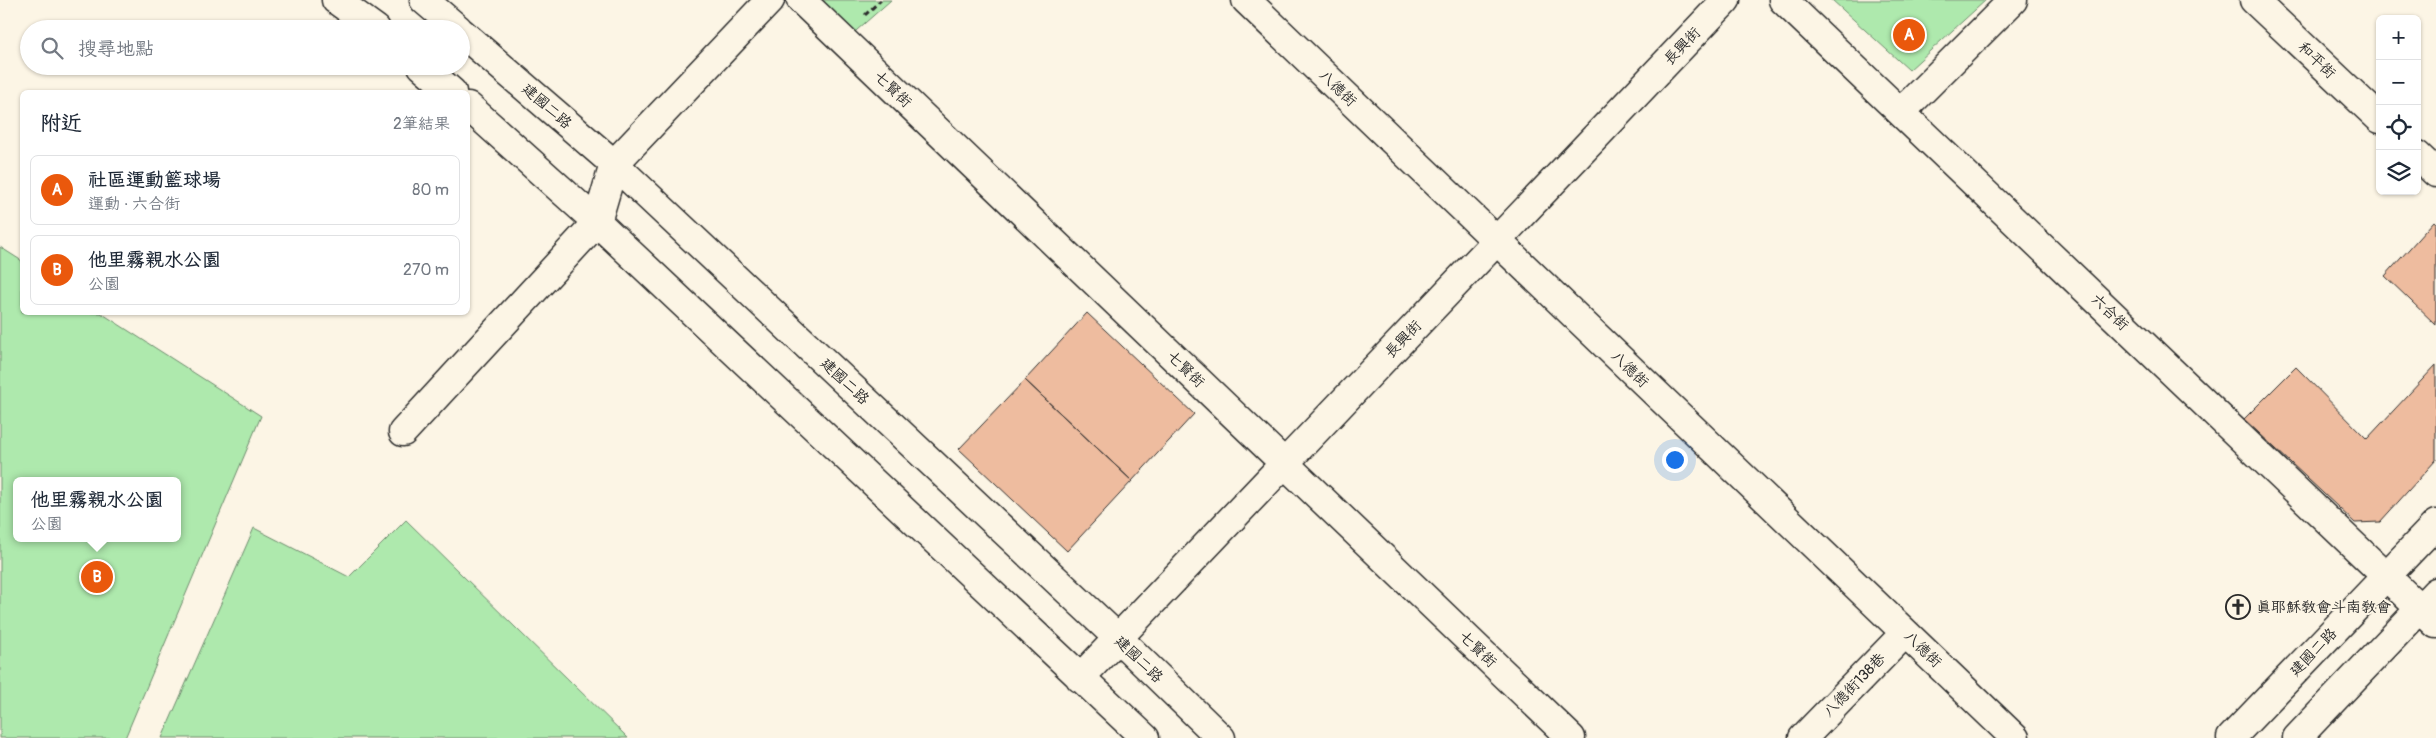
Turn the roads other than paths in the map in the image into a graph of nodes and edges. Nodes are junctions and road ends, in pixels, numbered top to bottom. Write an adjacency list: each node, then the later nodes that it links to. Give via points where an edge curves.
1 (336, 0): 10 (street)
2 (424, 0): 11 (street)
3 (770, 0): 19 (street)
4 (801, 0): 24 (street, 七賢街)
5 (1246, 0): 22 (street, 八德街)
6 (1726, 0): 22 (street, 長興街)
7 (1783, 0): 16 (street, 六合街)
8 (2013, 0): 16 (street)
9 (2254, 0): 17 (street, 和平街)
10 (364, 20)
11 (447, 20)
12 (470, 40): 19 (street, 建國二路)
13 (432, 75): 14 (street)
14 (450, 90)
15 (470, 108): 21 (street)
16 (1901, 112): 26 (street, 六合街)
17 (2376, 115)
18 (2421, 159): 20 (street)
19 (614, 164): 21 (street); 29 (street, 建國二路)
20 (2436, 172)
21 (597, 222): 23 (street); 30 (street)
22 (1496, 241): 24 (street, 長興街); 28 (street, 八德街)
23 (403, 432)
24 (1284, 464): 29 (street, 長興街); 33 (street, 七賢街)
25 (2436, 524): 26 (street, 建國二路)
26 (2386, 576): 27 (street, 六合街); 36 (street, 建國二路)
27 (2431, 608): 37 (street)
28 (1905, 633): 34 (street, 八德街138巷); 35 (street, 八德街)
29 (1118, 638): 30 (street, 長興街); 32 (street, 建國二路)
30 (1080, 678): 31 (street)
31 (1145, 738)
32 (1221, 738)
33 (1571, 738)
34 (1803, 738)
35 (2014, 738)
36 (2231, 738)
37 (2297, 738)

